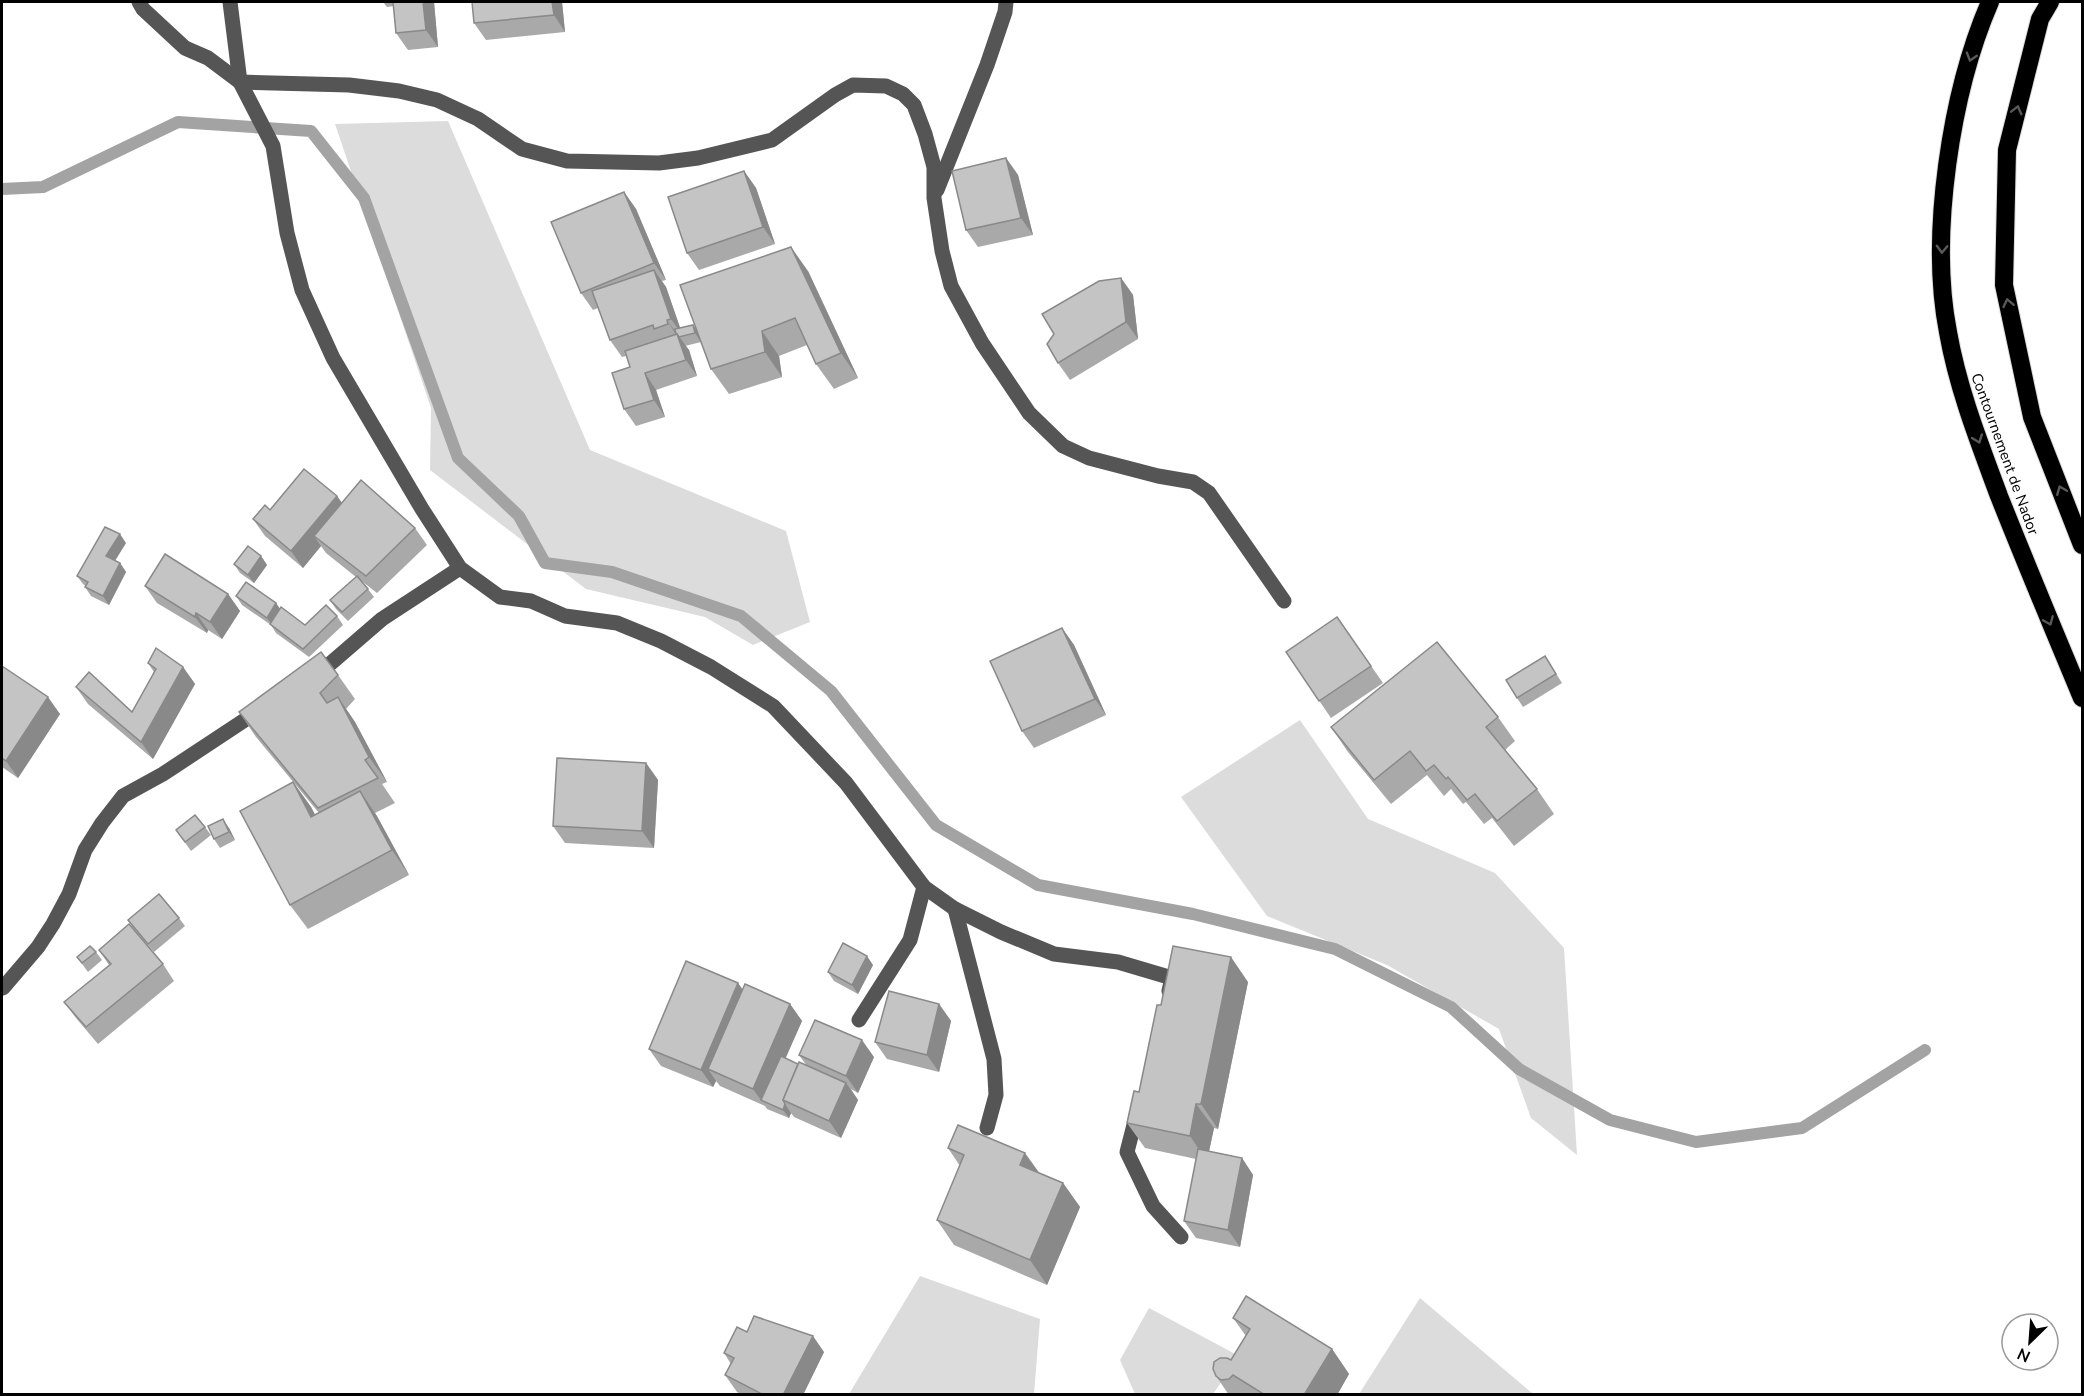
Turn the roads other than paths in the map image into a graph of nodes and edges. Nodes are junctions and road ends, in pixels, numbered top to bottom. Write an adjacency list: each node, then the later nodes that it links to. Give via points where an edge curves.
1 (139, 2): 6 (street, via 185,48 208,58)
2 (230, 2): 6 (street)
3 (1006, 2): 7 (street, via 987,65)
4 (1990, 2): 12 (highway, Contournement de Nador, one-way to 12, via 1967,69 1950,140 1941,266 1947,330 1962,395 1981,447)
5 (2050, 2): 8 (highway, one-way to 5, via 2032,417 2004,285 2007,150 2040,19)
6 (240, 82): 7 (street, via 349,85 399,91 437,100 478,119 522,149 567,161 613,163 698,158 772,140 853,85 886,86 914,105 934,167); 9 (street, via 273,146 287,233 302,290 333,358)
7 (934, 198): 10 (street, via 951,286 982,343 1029,413 1063,446 1089,458 1193,483 1209,493)
8 (2082, 545)
9 (459, 568): 11 (street, via 382,619); 14 (street, via 500,597 531,601 565,616 617,623 661,641 773,706 846,783)
10 (1284, 601)
11 (300, 686)
12 (2082, 698)
13 (271, 704): 16 (street, via 123,796 86,850 69,894 38,947)
14 (924, 887): 15 (street); 18 (street, via 910,940)
15 (956, 909): 17 (street, via 1054,954 1118,963 1172,978); 20 (street, via 994,1059 996,1095)
16 (3, 988)
17 (1166, 1002)
18 (860, 1020)
19 (1142, 1094): 21 (street, via 1127,1152 1153,1206)
20 (987, 1128)
21 (1181, 1237)

